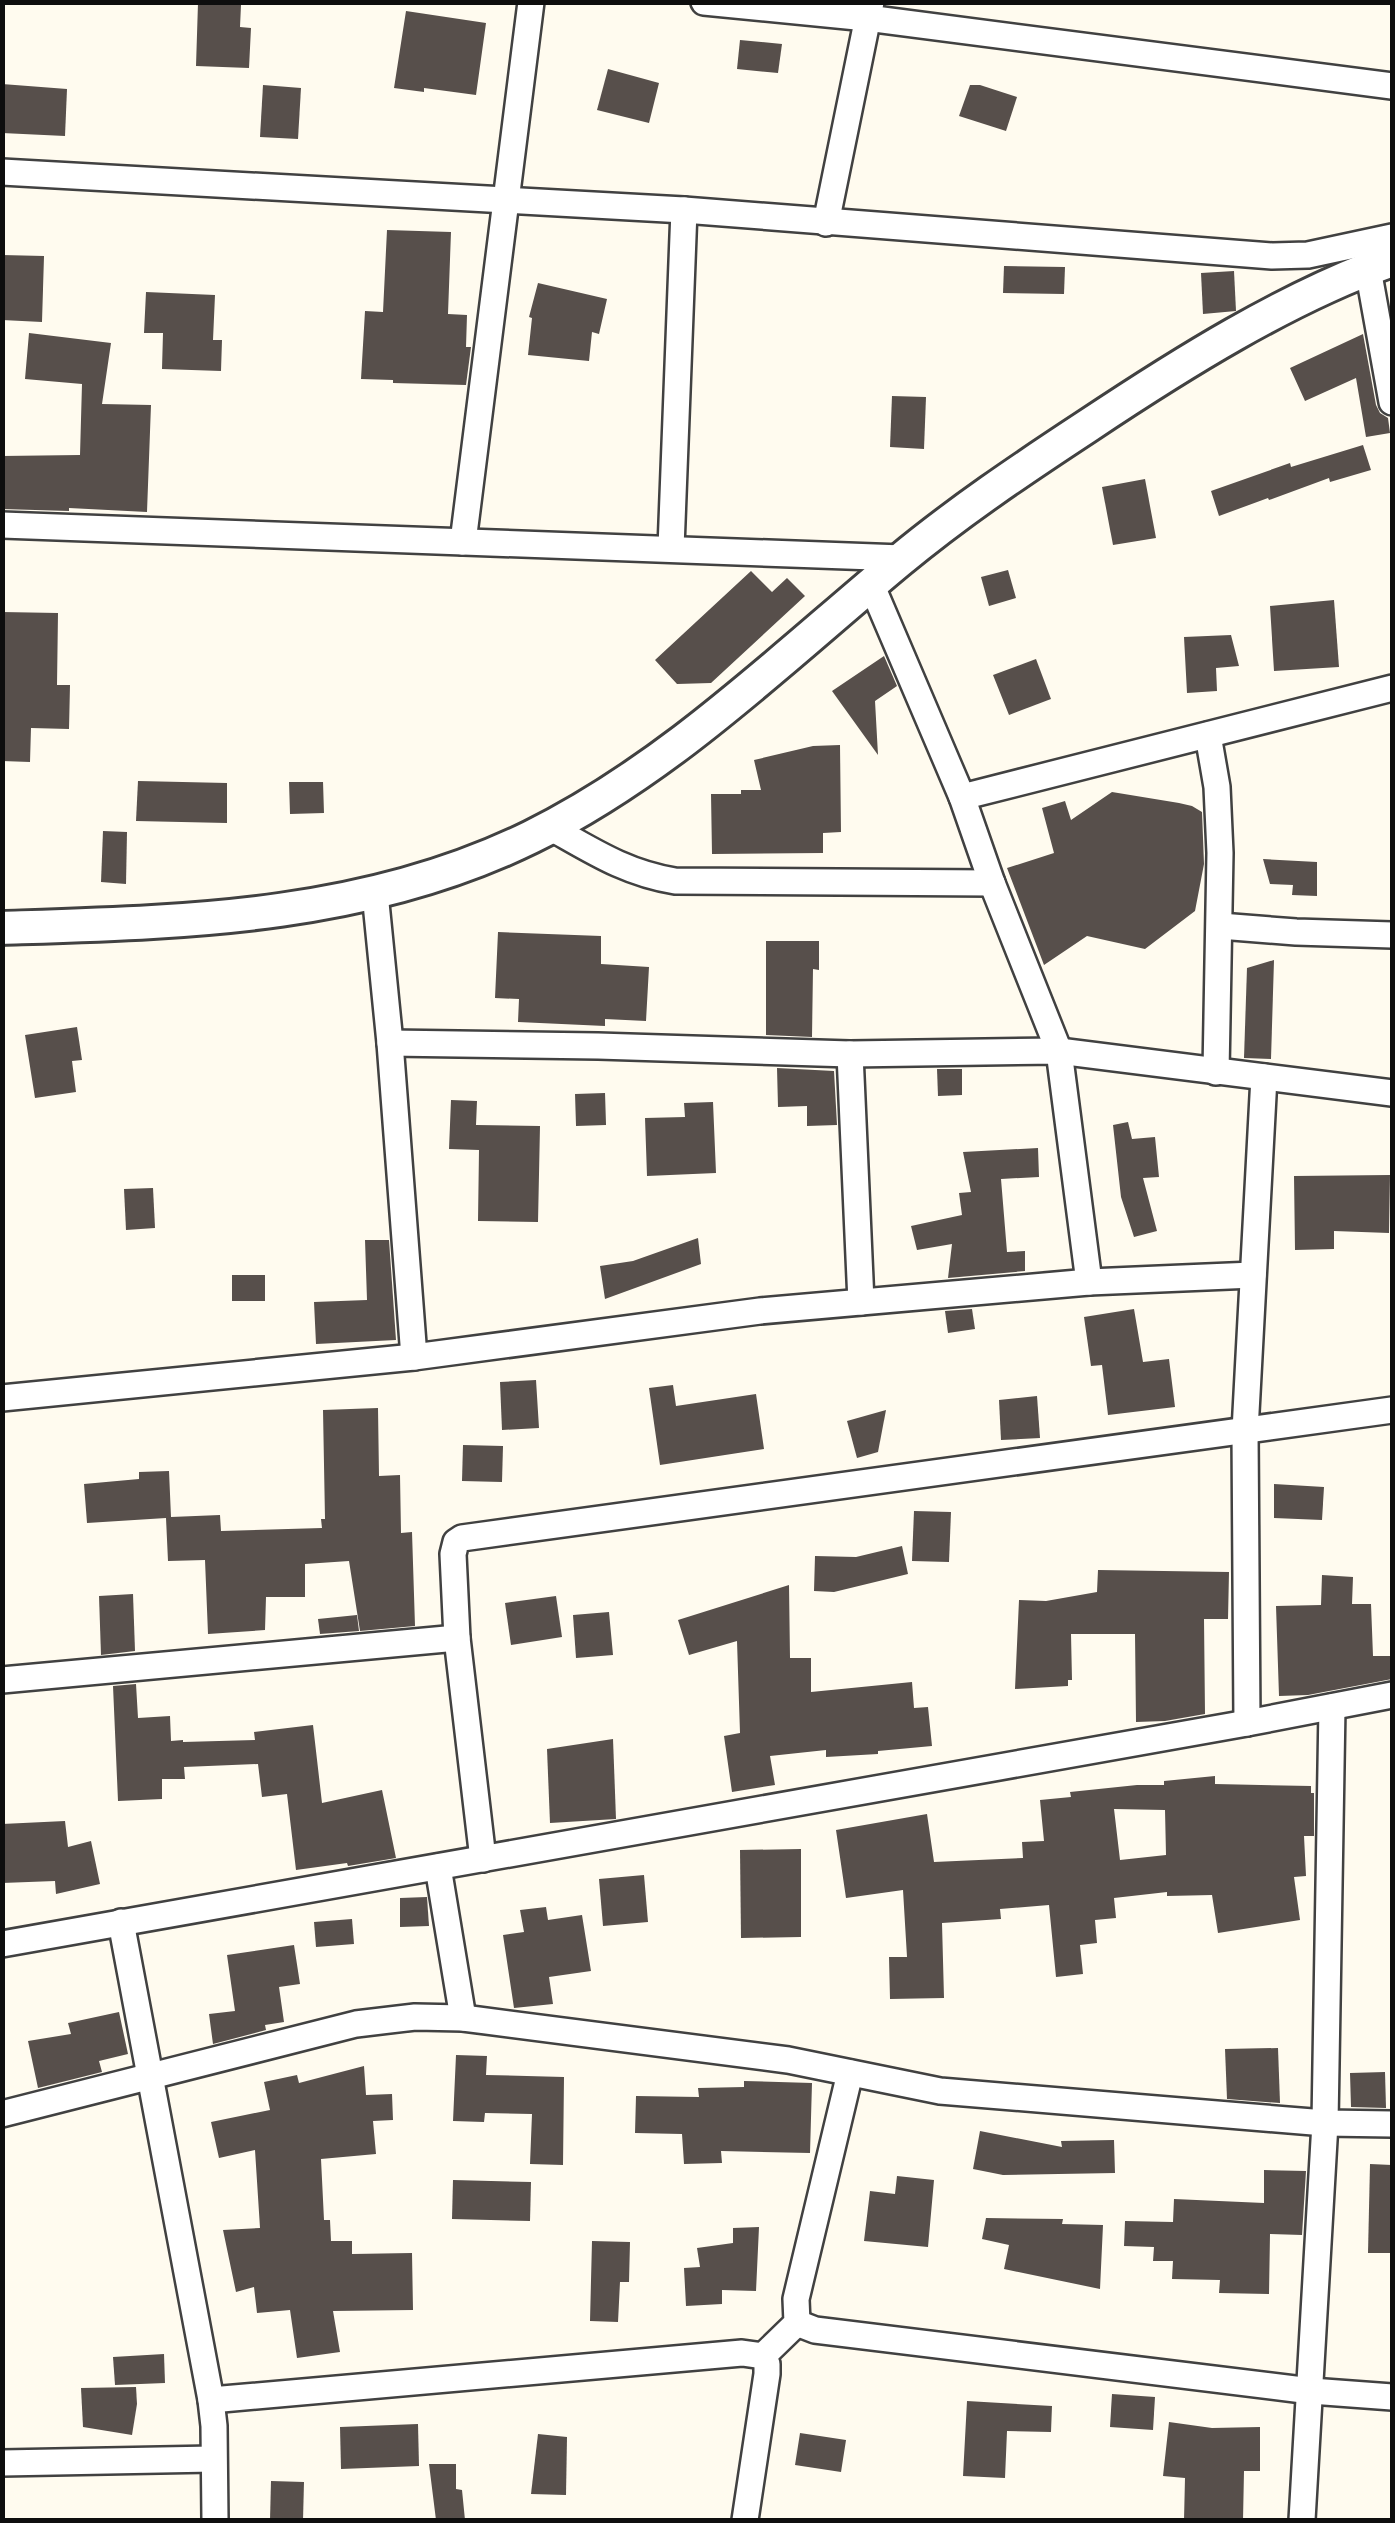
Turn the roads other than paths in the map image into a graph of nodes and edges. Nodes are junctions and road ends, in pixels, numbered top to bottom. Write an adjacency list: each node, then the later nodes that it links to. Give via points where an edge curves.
1 (531, 2): 6 (street)
2 (704, 2): 3 (street)
3 (869, 10): 4 (street); 8 (street)
4 (1392, 86)
5 (2, 172): 6 (street)
6 (508, 202): 7 (street); 13 (street)
7 (684, 210): 8 (street); 14 (street)
8 (826, 222): 9 (street, via 1272,256)
9 (1392, 237)
10 (1380, 264): 11 (street); 15 (street, via 1256,322 1141,390)
11 (1392, 402)
12 (2, 526): 13 (street)
13 (463, 542): 14 (street)
14 (671, 548): 15 (street)
15 (902, 558): 16 (street)
16 (871, 584): 19 (street); 20 (street, via 686,740)
17 (1392, 688): 18 (street)
18 (1208, 735): 19 (street); 23 (street, via 1217,786)
19 (962, 796): 21 (street)
20 (548, 826): 21 (street, via 626,869 674,881); 22 (street, via 458,867)
21 (992, 883): 27 (street)
22 (375, 894): 24 (street, via 168,923); 26 (street)
23 (1220, 926): 25 (street); 29 (street)
24 (2, 928)
25 (1392, 935)
26 (390, 1043): 28 (street); 35 (street)
27 (1059, 1051): 28 (street); 29 (street); 33 (street)
28 (850, 1054): 34 (street)
29 (1216, 1072): 30 (street)
30 (1264, 1078): 31 (street); 32 (street)
31 (1392, 1092)
32 (1253, 1274): 33 (street); 38 (street)
33 (1089, 1282): 34 (street)
34 (862, 1302): 35 (street)
35 (414, 1358): 36 (street)
36 (2, 1398)
37 (1392, 1410): 38 (street)
38 (1245, 1431): 39 (street, via 462,1538 453,1554); 43 (street)
39 (457, 1638): 40 (street); 44 (street)
40 (2, 1680)
41 (1392, 1695): 42 (street)
42 (1332, 1707): 43 (street); 52 (street)
43 (1247, 1723): 44 (street)
44 (483, 1859): 45 (street)
45 (438, 1868): 46 (street); 48 (street)
46 (121, 1922): 47 (street); 50 (street)
47 (2, 1944)
48 (463, 2018): 49 (street); 50 (street, via 356,2024)
49 (850, 2073): 52 (street, via 940,2091); 54 (street, via 796,2300)
50 (149, 2076): 51 (street); 58 (street)
51 (2, 2114)
52 (1326, 2123): 53 (street); 56 (street)
53 (1392, 2124)
54 (797, 2324): 55 (street); 56 (street)
55 (764, 2356): 58 (street); 62 (street, via 767,2374)
56 (1311, 2390): 57 (street); 63 (street)
57 (1392, 2397)
58 (210, 2400): 59 (street)
59 (213, 2459): 60 (street); 61 (street)
60 (2, 2463)
61 (216, 2520)
62 (745, 2520)
63 (1302, 2520)

